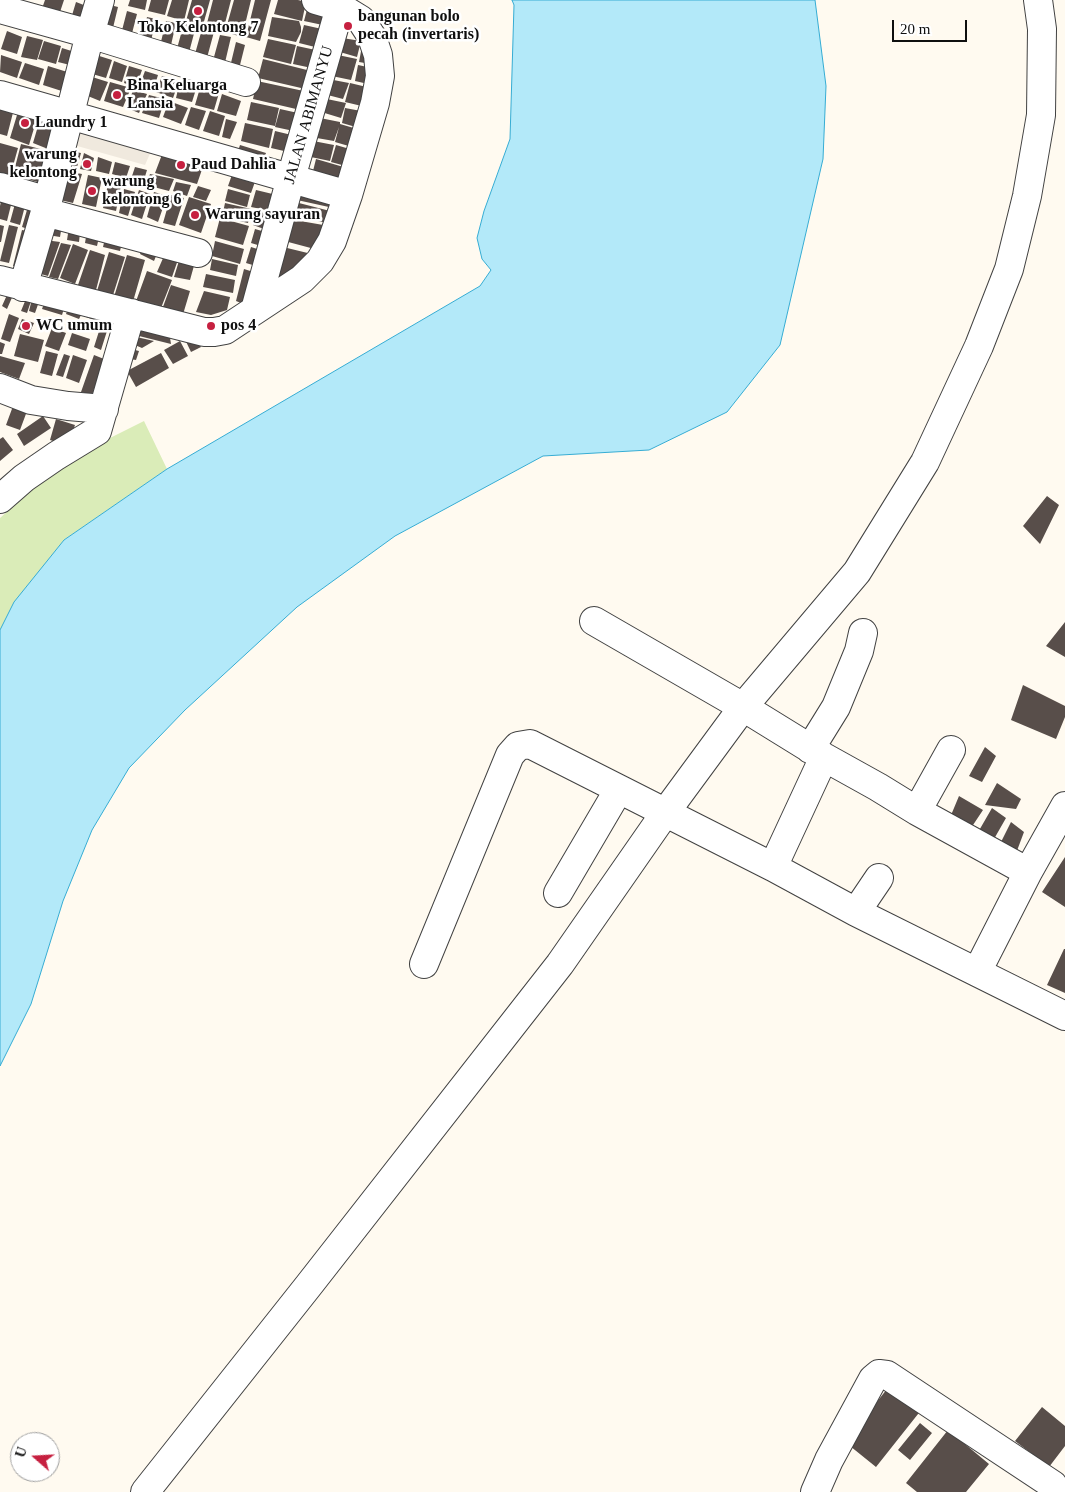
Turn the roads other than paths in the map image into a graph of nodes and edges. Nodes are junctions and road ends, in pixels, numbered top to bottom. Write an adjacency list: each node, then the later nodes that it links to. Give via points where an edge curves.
1 (100, 0): 5 (street)
2 (1038, 0): 22 (street, via 1042,28 1041,115 1027,196 1009,269 979,346 925,462 857,572)
3 (328, 4): 9 (street, JALAN ABIMANYU); 11 (street, via 361,20 378,55 380,76 375,102)
4 (0, 9): 5 (street)
5 (90, 34): 6 (street); 8 (street)
6 (246, 82)
7 (0, 95): 8 (street)
8 (69, 114): 9 (street); 12 (street)
9 (291, 178): 11 (street); 15 (street, JALAN ABIMANYU)
10 (0, 187): 12 (street)
11 (348, 195): 15 (street, via 332,241 320,261 302,278)
12 (46, 206): 13 (street); 14 (street)
13 (198, 253)
14 (12, 283): 16 (street)
15 (256, 310): 16 (street, via 225,330 214,332)
16 (132, 313): 18 (street)
17 (0, 388): 18 (street, via 31,400)
18 (104, 409): 19 (street, via 97,431 32,472)
19 (0, 499)
20 (594, 621): 22 (street)
21 (863, 633): 24 (street, via 859,652)
22 (743, 707): 24 (street); 28 (street)
23 (951, 750): 27 (street)
24 (817, 753): 27 (street); 29 (street)
25 (619, 789): 28 (street); 32 (street); 34 (street, via 530,744 518,746 510,755)
26 (1065, 806): 30 (street)
27 (917, 811): 30 (street)
28 (665, 813): 29 (street); 38 (street, via 560,964)
29 (773, 867): 33 (street)
30 (1028, 872): 35 (street)
31 (879, 878): 33 (street)
32 (558, 893)
33 (856, 912): 35 (street)
34 (424, 964)
35 (977, 972): 36 (street)
36 (1065, 1016)
37 (1056, 1482): 39 (street, via 888,1375 879,1374 873,1379 829,1460)
38 (145, 1492)
39 (815, 1492)

